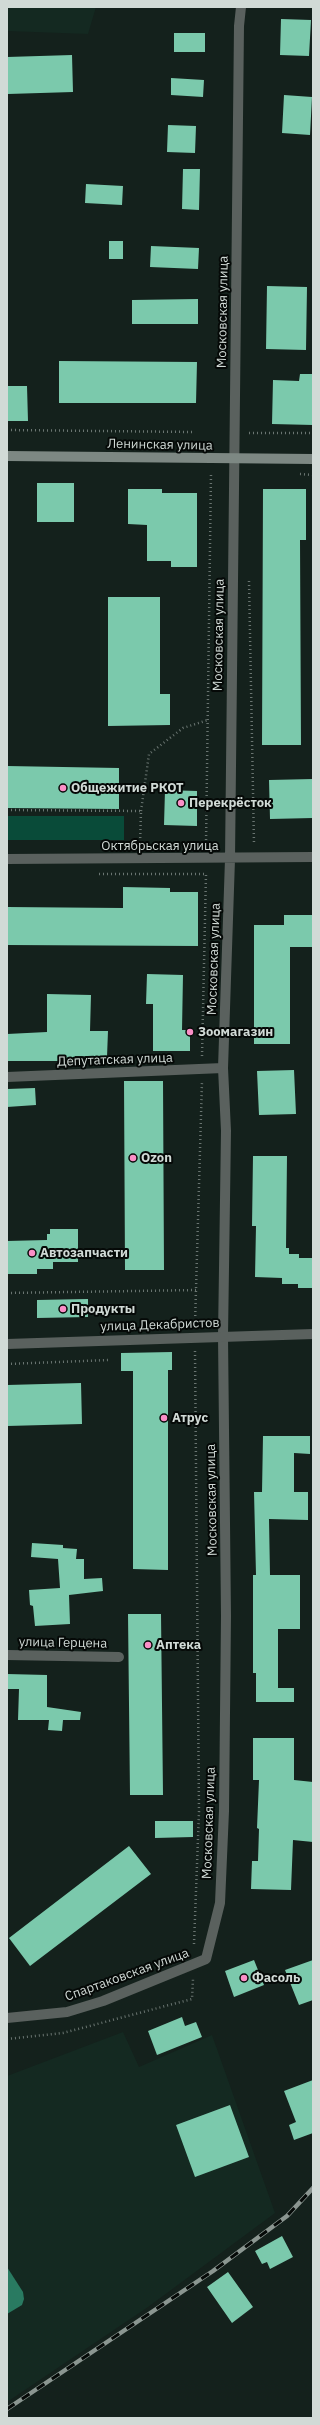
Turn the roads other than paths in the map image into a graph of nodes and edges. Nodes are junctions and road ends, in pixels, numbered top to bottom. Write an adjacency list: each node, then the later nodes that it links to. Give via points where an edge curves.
1 (241, 7): 3 (street, Московская улица, via 238,26)
2 (7, 456): 3 (main road, Ленинская улица)
3 (235, 459): 4 (main road, Ленинская улица); 7 (street, Московская улица)
4 (313, 459)
5 (313, 857): 7 (street, Октябрьская улица)
6 (7, 859): 7 (street, Октябрьская улица)
7 (230, 859): 8 (street, Московская улица)
8 (223, 1068): 9 (street, Депутатская улица); 11 (street, Московская улица, via 226,1131)
9 (7, 1077)
10 (313, 1334): 11 (street, улица Декабристов)
11 (223, 1336): 12 (street, улица Декабристов); 15 (street, Московская улица, via 226,1616 224,1811 220,1903)
12 (7, 1344)
13 (7, 1655): 14 (street, улица Герцена)
14 (119, 1657)
15 (206, 1959): 16 (street, Спартаковская улица, via 103,2001 67,2012)
16 (7, 2018)

